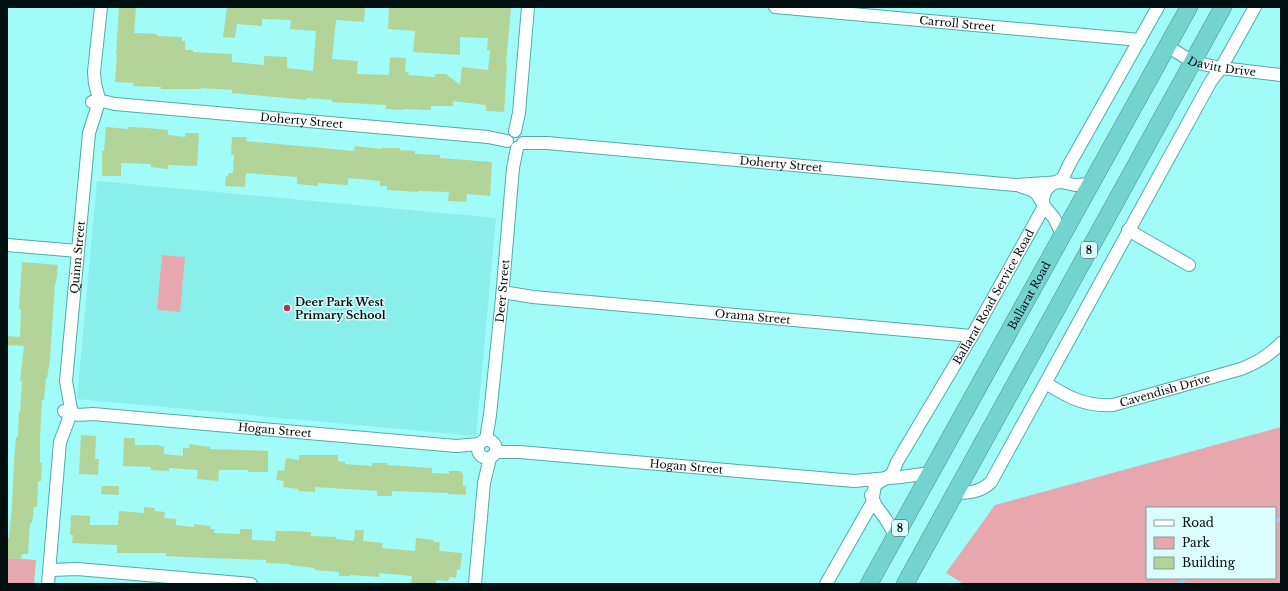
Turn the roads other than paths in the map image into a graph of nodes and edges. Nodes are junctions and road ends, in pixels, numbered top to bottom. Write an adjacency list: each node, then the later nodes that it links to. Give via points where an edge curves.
1 (101, 7): 13 (street, Quinn Street, via 91,82)
2 (528, 7): 14 (street, Deer Street)
3 (775, 7): 8 (street, Carroll Street)
4 (1158, 7): 8 (street, Ballarat Road Service Road)
5 (1189, 7): 9 (highway, Ballarat Road / 8)
6 (1223, 7): 10 (highway, 8)
7 (1255, 7): 11 (street)
8 (1140, 40): 15 (street, Ballarat Road Service Road, via 1065,176)
9 (1167, 46): 10 (street, Davitt Drive); 16 (highway, Ballarat Road / 8)
10 (1193, 62): 11 (street, Davitt Drive); 33 (highway, 8)
11 (1221, 68): 12 (street, Davitt Drive); 19 (street, via 1211,81)
12 (1281, 75)
13 (96, 102): 14 (street, Doherty Street); 22 (street, Quinn Street, via 87,121 89,133)
14 (516, 139): 17 (street, Doherty Street); 24 (street, Deer Street)
15 (1057, 182): 16 (street, Doherty Street); 17 (street, Doherty Street); 18 (street, Ballarat Road Service Road, via 1047,188)
16 (1092, 184): 20 (highway, Ballarat Road / 8)
17 (1015, 185): 18 (street, Doherty Street, via 1034,191)
18 (1043, 204): 20 (street, Doherty Street); 25 (street, Ballarat Road Service Road)
19 (1128, 230): 23 (street); 27 (street)
20 (1063, 236): 30 (highway, Ballarat Road / 8)
21 (7, 245): 22 (street)
22 (78, 251): 28 (street, Quinn Street, via 66,381 62,392)
23 (1189, 265)
24 (503, 295): 25 (street, Orama Street); 29 (street, Deer Street)
25 (972, 336): 31 (street, Ballarat Road Service Road, via 892,474)
26 (1281, 343): 27 (street, Cavendish Drive, via 1258,362 1241,369 1113,405 1084,403)
27 (1046, 383): 33 (street, via 991,482 981,490)
28 (68, 411): 29 (street, Hogan Street, via 78,409 93,414); 36 (street, Quinn Street, via 61,418 59,431)
29 (487, 449): 32 (street, Hogan Street); 39 (street, Deer Street)
30 (930, 473): 31 (street, Hogan Street); 35 (highway, Ballarat Road / 8)
31 (885, 478): 32 (street, Hogan Street); 34 (street, Ballarat Road Service Road, via 875,485)
32 (854, 481): 34 (street, via 867,488)
33 (955, 493): 42 (highway, 8)
34 (873, 499): 35 (street); 40 (street, Ballarat Road Service Road)
35 (896, 536): 41 (highway, Ballarat Road / 8)
36 (50, 566): 37 (street, Quinn Street); 38 (street, via 61,564 77,568)
37 (48, 584)
38 (251, 584)
39 (474, 584)
40 (826, 584)
41 (869, 584)
42 (905, 584)

